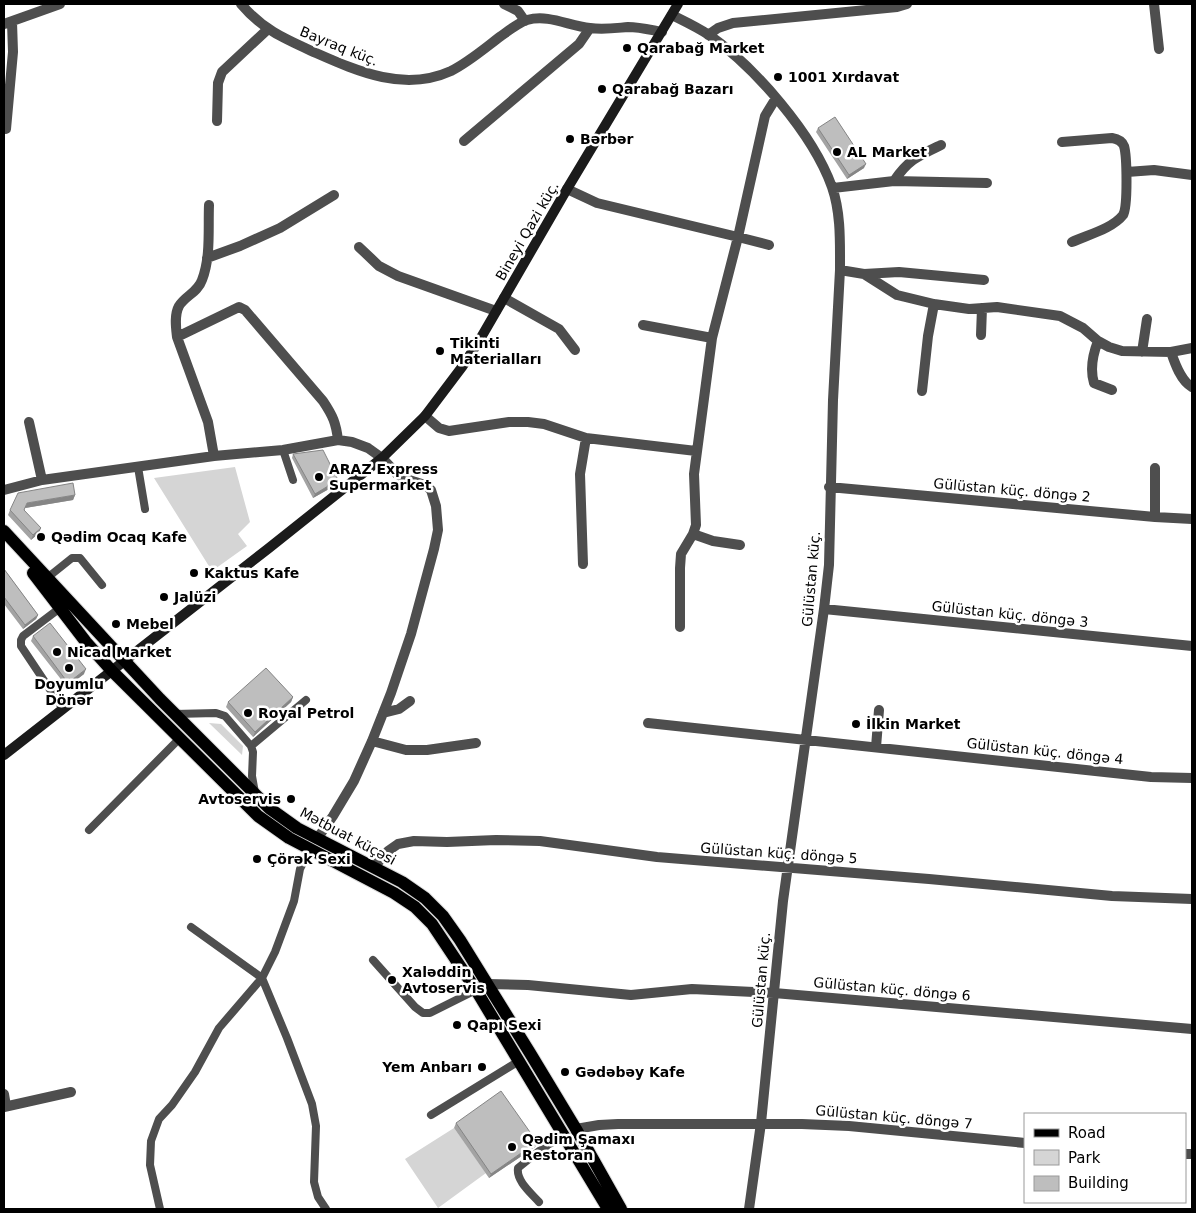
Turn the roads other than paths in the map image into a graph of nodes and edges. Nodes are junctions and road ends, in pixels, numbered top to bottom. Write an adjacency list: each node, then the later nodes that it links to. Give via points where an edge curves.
1 (60, 4): 9 (street)
2 (241, 4): 11 (street, Bayraq küç.)
3 (504, 4): 8 (street, via 518,11)
4 (678, 4): 7 (main road, Bineyi Qazi küç.)
5 (907, 4): 13 (street, via 734,23)
6 (1154, 4): 14 (street)
7 (672, 15): 12 (main road, Bineyi Qazi küç.); 13 (street, Gülüstan küç.)
8 (525, 21): 10 (street, Bayraq küç., via 549,19); 11 (street, Bayraq küç., via 451,71 420,79 376,77)
9 (8, 23): 17 (street, via 13,52)
10 (590, 28): 12 (street, Bayraq küç., via 637,27); 18 (street, via 579,44)
11 (268, 30): 16 (street, via 222,72 218,83)
12 (662, 32): 26 (main road, Bineyi Qazi küç.)
13 (708, 35): 15 (street, Gülüstan küç., via 748,68)
14 (1159, 49)
15 (776, 98): 25 (street, Gülüstan küç., via 813,149); 29 (street, via 765,116)
16 (217, 121)
17 (6, 129)
18 (464, 141)
19 (1062, 142): 21 (street, via 1120,140 1124,146)
20 (940, 145): 23 (street, via 904,167)
21 (1127, 172): 22 (street, via 1154,170); 30 (street, via 1123,214 1111,225)
22 (1192, 176)
23 (894, 182): 24 (street); 25 (street)
24 (987, 183)
25 (833, 188): 34 (street, Gülüstan küç., via 838,214)
26 (568, 189): 29 (street, via 597,203); 37 (main road, Bineyi Qazi küç.)
27 (334, 195): 33 (street, via 280,228)
28 (209, 205): 33 (street)
29 (738, 236): 31 (street); 45 (street)
30 (1072, 242)
31 (769, 246)
32 (359, 247): 40 (street, via 379,266 398,276)
33 (207, 258): 44 (street, via 200,286 179,306)
34 (840, 270): 35 (street); 66 (street, Gülüstan küç.)
35 (864, 274): 36 (street, via 899,272); 38 (street, via 897,295)
36 (984, 280)
37 (504, 298): 40 (main road, Bineyi Qazi küç.); 48 (street, via 559,329)
38 (934, 304): 39 (street); 53 (street)
39 (982, 308): 43 (street); 46 (street, via 997,306 1060,316 1083,328)
40 (496, 312): 54 (main road, Bineyi Qazi küç., via 462,367)
41 (1147, 319): 49 (street)
42 (642, 325): 45 (street)
43 (981, 334)
44 (177, 337): 57 (street, via 239,307 245,310 323,401 333,415); 60 (street, via 208,422)
45 (712, 338): 59 (street)
46 (1098, 341): 49 (street, via 1122,351); 52 (street, via 1094,351 1094,383)
47 (1192, 348): 50 (street)
48 (575, 350)
49 (1142, 352): 50 (street)
50 (1171, 352): 51 (street, via 1186,384)
51 (1192, 388)
52 (1112, 390)
53 (922, 391)
54 (425, 416): 56 (street, via 439,428 449,431 528,422); 61 (main road, Bineyi Qazi küç.)
55 (29, 422): 64 (street)
56 (586, 438): 59 (street); 75 (street, via 580,474)
57 (338, 440): 58 (street); 61 (street, via 368,448)
58 (283, 450): 60 (street); 65 (lane)
59 (696, 451): 72 (street, via 696,525)
60 (214, 456): 62 (street)
61 (382, 458): 82 (main road, Bineyi Qazi küç.); 88 (street, via 397,474 431,490 439,521 411,634)
62 (138, 467): 64 (street); 68 (lane)
63 (1155, 468): 69 (street)
64 (42, 480): 67 (street)
65 (293, 480)
66 (829, 487): 69 (street, Gülüstan küç. döngə 2); 79 (street, Gülüstan küç.)
67 (4, 490)
68 (145, 509)
69 (1155, 517): 70 (street, Gülüstan küç. döngə 2)
70 (1192, 518)
71 (4, 531): 76 (main road, Mətbuat küçəsi)
72 (693, 534): 74 (street); 80 (street, via 681,554)
73 (4, 537): 78 (main road, Mətbuat küçəsi)
74 (740, 545)
75 (583, 564)
76 (47, 578): 77 (lane, via 72,558 80,558); 82 (main road, Mətbuat küçəsi)
77 (102, 585)
78 (60, 608): 83 (main road, Mətbuat küçəsi); 86 (lane, via 24,636 21,646)
79 (824, 609): 81 (street, Gülüstan küç. döngə 3); 92 (street, Gülüstan küç.)
80 (680, 627)
81 (1192, 646)
82 (124, 661): 83 (main road, Bineyi Qazi küç.); 89 (main road, Mətbuat küçəsi)
83 (112, 671): 86 (main road, Bineyi Qazi küç.); 91 (main road, Mətbuat küçəsi)
84 (306, 700): 95 (lane)
85 (410, 701): 88 (street, via 399,709)
86 (63, 709): 97 (main road, Bineyi Qazi küç.)
87 (879, 710): 96 (street)
88 (383, 713): 93 (street)
89 (175, 714): 95 (lane, via 216,713 225,716); 99 (main road, Mətbuat küçəsi)
90 (648, 724): 92 (street, Gülüstan küç. döngə 4)
91 (179, 739): 100 (lane); 101 (main road, Mətbuat küçəsi, via 258,816 289,838)
92 (806, 739): 96 (street, Gülüstan küç. döngə 4); 103 (street, Gülüstan küç.)
93 (372, 741): 94 (street, via 406,750); 101 (street, via 354,781)
94 (476, 743)
95 (251, 746): 99 (lane)
96 (876, 746): 98 (street, Gülüstan küç. döngə 4)
97 (4, 755)
98 (1192, 778)
99 (256, 795): 101 (main road, Mətbuat küçəsi)
100 (90, 830)
101 (314, 844): 102 (main road, Mətbuat küçəsi); 107 (lane, via 300,869 294,901); 109 (main road, Mətbuat küçəsi, via 415,907 432,924)
102 (374, 867): 103 (street, Gülüstan küç. döngə 5, via 398,844 496,840 540,841 657,857); 108 (main road, Mətbuat küçəsi, via 425,898 443,916)
103 (788, 868): 104 (street, Gülüstan küç. döngə 5, via 1112,896); 110 (street, Gülüstan küç.)
104 (1192, 899)
105 (191, 927): 107 (lane)
106 (373, 960): 109 (lane, via 423,1014)
107 (262, 978): 123 (lane, via 219,1028 195,1072 159,1119 151,1141 150,1165); 124 (lane, via 312,1104 316,1126 314,1182)
108 (488, 984): 109 (main road); 110 (street, Gülüstan küç. döngə 6, via 631,995 692,990); 112 (main road, Mətbuat küçəsi)
109 (476, 990): 113 (main road, Mətbuat küçəsi)
110 (774, 993): 111 (street, Gülüstan küç. döngə 6); 118 (street, Gülüstan küç.)
111 (1192, 1029)
112 (530, 1053): 113 (main road); 119 (main road, Mətbuat küçəsi)
113 (519, 1061): 117 (lane); 120 (main road, Mətbuat küçəsi)
114 (70, 1092): 116 (street)
115 (4, 1094): 116 (street)
116 (5, 1106)
117 (431, 1116)
118 (761, 1123): 119 (street, Gülüstan küç. döngə 7, via 599,1125); 121 (street, Gülüstan küç. döngə 7, via 849,1126); 127 (street, Gülüstan küç.)
119 (576, 1129): 120 (main road); 126 (main road, Mətbuat küçəsi)
120 (564, 1135): 122 (lane, via 518,1168 519,1179); 125 (main road, Mətbuat küçəsi)
121 (1024, 1142)
122 (539, 1202)
123 (160, 1209)
124 (326, 1209)
125 (608, 1209)
126 (621, 1209)
127 (749, 1209)

